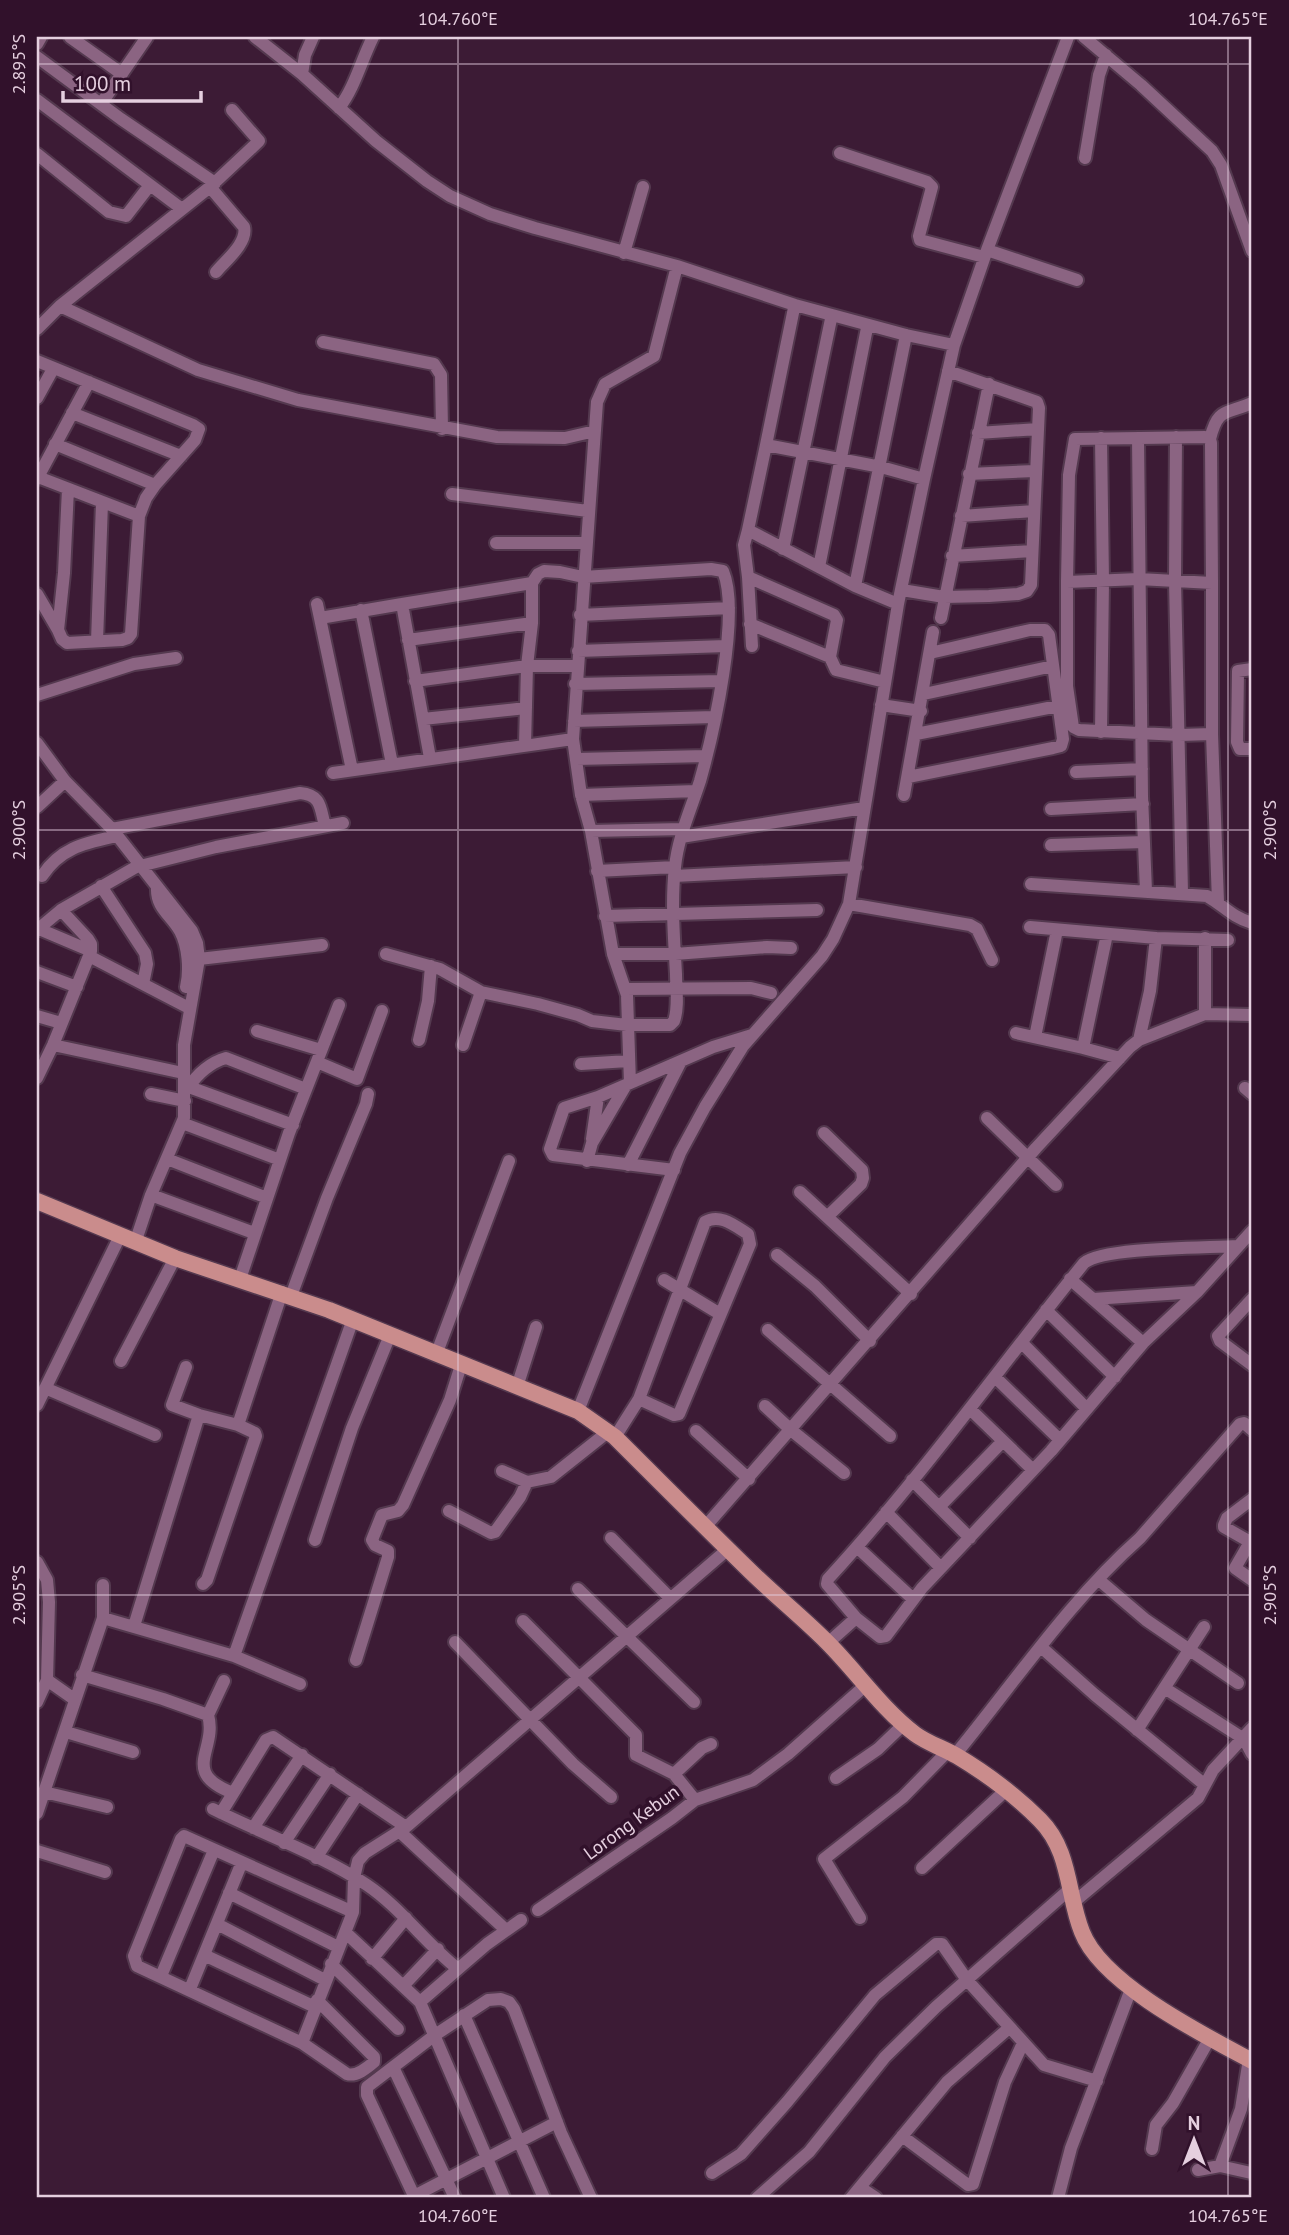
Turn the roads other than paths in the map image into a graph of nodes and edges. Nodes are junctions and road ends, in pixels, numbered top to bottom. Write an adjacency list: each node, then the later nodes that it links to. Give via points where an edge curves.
1 (41, 37): 9 (street)
2 (70, 37): 12 (street)
3 (255, 37): 13 (street)
4 (313, 37): 13 (street)
5 (373, 37): 16 (street)
6 (1068, 37): 27 (street)
7 (1084, 37): 10 (street)
8 (140, 39): 12 (street)
9 (37, 44)
10 (1106, 55): 20 (street); 25 (street, via 1212,151)
11 (37, 57): 15 (street)
12 (122, 74): 15 (street)
13 (302, 74): 16 (street)
14 (37, 100): 21 (street)
15 (101, 104): 22 (street)
16 (339, 108): 26 (street, via 450,196 490,214)
17 (232, 110): 22 (street, via 259,141)
18 (840, 153): 27 (street, via 932,187 920,240)
19 (37, 154): 21 (street, via 109,212 121,216 130,214)
20 (1085, 158)
21 (150, 185): 24 (street)
22 (213, 185): 24 (street); 29 (street, via 245,233)
23 (643, 187): 26 (street)
24 (182, 209): 31 (street)
25 (1252, 251)
26 (624, 253): 28 (street)
27 (986, 253): 30 (street); 38 (street)
28 (677, 266): 36 (street); 49 (street, via 654,356 606,384 597,402)
29 (216, 272)
30 (1077, 280)
31 (60, 306): 35 (street); 47 (street, via 198,370 298,400)
32 (794, 309): 56 (street)
33 (831, 319): 57 (street)
34 (867, 328): 59 (street)
35 (37, 329)
36 (906, 335): 38 (street); 60 (street)
37 (323, 342): 47 (street, via 434,364 441,375)
38 (954, 345): 41 (street)
39 (37, 361): 40 (street)
40 (53, 369): 42 (street); 44 (street)
41 (948, 371): 43 (street); 64 (street)
42 (89, 382): 46 (street); 58 (street, via 199,429 199,436)
43 (989, 384): 48 (street, via 1037,402); 50 (street)
44 (37, 398)
45 (1252, 403): 54 (street, via 1221,414)
46 (72, 413): 55 (street); 58 (street)
47 (442, 429): 49 (street, via 529,439)
48 (1038, 429): 50 (street); 61 (street)
49 (595, 431): 69 (street)
50 (978, 433): 62 (street)
51 (1176, 437): 53 (street); 54 (street); 84 (street)
52 (1101, 438): 53 (street); 83 (street); 85 (street, via 1075,439 1069,475)
53 (1138, 438): 82 (street)
54 (1210, 439): 87 (street)
55 (55, 444): 63 (street); 65 (street)
56 (766, 445): 57 (street); 73 (street)
57 (804, 452): 59 (street); 76 (street)
58 (181, 456): 65 (street)
59 (840, 459): 60 (street); 79 (street)
60 (881, 467): 64 (street); 88 (street)
61 (1035, 471): 62 (street); 70 (street)
62 (969, 474): 72 (street)
63 (37, 478): 66 (street)
64 (924, 479): 89 (street)
65 (155, 485): 71 (street)
66 (68, 489): 68 (street); 102 (street)
67 (452, 494): 69 (street)
68 (102, 503): 71 (street); 104 (street)
69 (588, 511): 75 (street)
70 (1034, 511): 72 (street); 77 (street)
71 (139, 516): 104 (street, via 131,634 121,640)
72 (961, 516): 78 (street)
73 (748, 530): 76 (street); 81 (street, via 744,545)
74 (496, 543): 75 (street)
75 (586, 544): 80 (street)
76 (783, 549): 79 (street)
77 (1032, 551): 78 (street); 91 (street, via 1027,591)
78 (952, 556): 91 (street)
79 (820, 567): 88 (street)
80 (583, 577): 86 (street, via 544,571); 95 (street, via 719,569 726,578); 97 (street)
81 (748, 577): 101 (street); 110 (street, via 834,615)
82 (1139, 579): 83 (street); 84 (street); 131 (street)
83 (1103, 580): 85 (street); 129 (street)
84 (1175, 581): 87 (street); 133 (street)
85 (1068, 582): 129 (street, via 1071,721 1079,730)
86 (532, 583): 93 (street); 100 (street)
87 (1212, 583): 132 (street)
88 (855, 586): 94 (street)
89 (902, 590): 91 (street); 94 (street)
90 (37, 594): 102 (street)
91 (944, 597): 99 (street)
92 (317, 604): 98 (street)
93 (402, 604): 96 (street); 105 (street)
94 (898, 604): 118 (street)
95 (729, 608): 97 (street); 106 (street)
96 (361, 610): 98 (street); 142 (street)
97 (580, 615): 108 (street)
98 (320, 618): 144 (street)
99 (941, 618)
100 (532, 623): 105 (street); 112 (street)
101 (750, 624): 107 (street); 110 (street)
102 (58, 630): 104 (street, via 68,643)
103 (933, 632): 109 (street)
104 (97, 640)
105 (408, 640): 116 (street)
106 (726, 646): 108 (street); 117 (street)
107 (752, 646)
108 (578, 650): 113 (street)
109 (930, 653): 114 (street, via 1040,629 1049,635); 120 (street)
110 (830, 657): 118 (street, via 836,670)
111 (176, 658): 121 (street, via 134,664)
112 (527, 666): 113 (street); 116 (street); 124 (street)
113 (577, 666): 119 (street)
114 (1053, 666): 120 (street); 123 (street)
115 (1252, 669): 137 (street, via 1238,671 1237,742 1240,749)
116 (415, 681): 127 (street)
117 (721, 681): 119 (street); 126 (street)
118 (885, 682): 122 (street)
119 (575, 684): 128 (street)
120 (923, 694): 125 (street)
121 (37, 695)
122 (881, 705): 125 (street); 154 (street)
123 (1058, 706): 130 (street); 147 (street, via 1060,746)
124 (526, 708): 127 (street); 136 (street)
125 (921, 711): 130 (street)
126 (714, 717): 128 (street); 138 (street)
127 (423, 719): 140 (street)
128 (574, 721): 134 (street)
129 (1101, 732): 131 (street)
130 (916, 734): 147 (street)
131 (1141, 734): 133 (street); 143 (street)
132 (1212, 734): 133 (street); 173 (street)
133 (1179, 735): 172 (street)
134 (573, 739): 136 (street); 141 (street)
135 (37, 743): 139 (street)
136 (525, 745): 140 (street)
137 (1252, 749)
138 (706, 756): 141 (street); 149 (street)
139 (42, 757): 148 (street)
140 (430, 758): 142 (street)
141 (576, 759): 150 (street)
142 (392, 764): 144 (street)
143 (1142, 769): 145 (street); 152 (street)
144 (352, 770): 146 (street)
145 (1076, 772)
146 (333, 774)
147 (908, 777): 151 (street)
148 (65, 781): 153 (street); 159 (street)
149 (696, 791): 150 (street); 160 (street)
150 (580, 795): 158 (street)
151 (904, 795)
152 (1143, 804): 155 (street); 161 (street)
153 (37, 807)
154 (864, 808): 160 (street); 164 (street)
155 (1051, 809)
156 (343, 823): 157 (street)
157 (325, 826): 159 (street, via 317,799 300,793); 163 (street)
158 (591, 831): 160 (street); 165 (street)
159 (115, 833): 163 (street); 167 (street, via 69,849 51,862)
160 (682, 833): 166 (street)
161 (1144, 842): 162 (street); 171 (street)
162 (1051, 845)
163 (141, 865): 169 (street); 170 (street)
164 (856, 867): 166 (street); 174 (street)
165 (597, 871): 166 (street); 178 (street)
166 (675, 871): 177 (street)
167 (42, 876)
168 (1031, 884): 171 (street)
169 (101, 886): 175 (street); 197 (street, via 145,953)
170 (157, 887): 193 (street, via 192,931); 205 (street, via 157,898 185,944)
171 (1146, 891): 172 (street)
172 (1182, 893): 173 (street)
173 (1218, 902): 179 (street, via 1226,912)
174 (849, 904): 194 (street, via 970,925 977,929); 214 (street, via 822,956)
175 (61, 910): 181 (street); 189 (street, via 92,944)
176 (817, 910): 177 (street)
177 (673, 914): 178 (street); 192 (street)
178 (605, 916): 191 (street)
179 (1252, 923)
180 (1030, 927): 182 (street)
181 (38, 929): 189 (street)
182 (1057, 930): 183 (street); 216 (street)
183 (1107, 934): 184 (street); 221 (street)
184 (1156, 938): 185 (street); 201 (street)
185 (1205, 938): 186 (street); 207 (street)
186 (1228, 940)
187 (322, 945): 193 (street)
188 (791, 948): 192 (street)
189 (90, 954): 197 (street); 198 (street)
190 (386, 954): 195 (street)
191 (613, 954): 192 (street); 199 (street)
192 (675, 954): 200 (street)
193 (199, 959): 205 (street)
194 (992, 960)
195 (431, 966): 202 (street); 218 (street)
196 (37, 972): 198 (street)
197 (143, 984): 205 (street)
198 (76, 987): 210 (street)
199 (625, 989): 200 (street); 211 (street)
200 (676, 990): 203 (street, via 751,988); 211 (street, via 676,1016 670,1025)
201 (1150, 991): 215 (street); 217 (street)
202 (481, 992): 211 (street, via 599,1023); 220 (street)
203 (771, 993)
204 (339, 1005): 222 (street)
205 (186, 1006): 227 (street)
206 (382, 1011): 222 (street, via 357,1079)
207 (1205, 1014): 208 (street); 215 (street)
208 (1252, 1015)
209 (37, 1016): 210 (street)
210 (61, 1023): 219 (street)
211 (626, 1025): 224 (street)
212 (257, 1031): 222 (street)
213 (1016, 1033): 216 (street)
214 (755, 1034): 225 (street); 247 (street, via 705,1107)
215 (1153, 1034): 217 (street)
216 (1035, 1037): 221 (street)
217 (1139, 1040): 223 (street)
218 (419, 1041)
219 (53, 1045): 227 (street); 228 (street)
220 (463, 1045)
221 (1083, 1048): 223 (street)
222 (319, 1056): 231 (street)
223 (1120, 1058): 241 (street)
224 (628, 1061): 226 (street); 229 (street)
225 (681, 1061): 229 (street); 246 (street)
226 (581, 1064)
227 (183, 1073): 230 (street)
228 (37, 1078)
229 (628, 1084): 234 (street); 240 (street)
230 (187, 1087): 231 (street, via 217,1060 226,1058); 235 (street); 238 (street)
231 (306, 1089): 238 (street)
232 (151, 1094): 235 (street)
233 (368, 1094): 265 (street)
234 (598, 1097): 240 (street); 245 (street, via 564,1108 550,1149 554,1155)
235 (185, 1101): 237 (street)
236 (987, 1118): 241 (street)
237 (182, 1123): 242 (street); 243 (street)
238 (293, 1125): 243 (street)
239 (824, 1133): 253 (street, via 862,1170 863,1178)
240 (592, 1143): 245 (street)
241 (1032, 1153): 248 (street); 266 (street)
242 (167, 1158): 250 (street); 251 (street)
243 (280, 1160): 251 (street)
244 (509, 1161): 278 (street)
245 (587, 1161): 246 (street)
246 (628, 1165): 247 (street)
247 (674, 1170): 293 (street)
248 (1056, 1185)
249 (800, 1192): 253 (street)
250 (151, 1195): 255 (street); 256 (street)
251 (267, 1198): 255 (street)
252 (38, 1204): 256 (main road)
253 (828, 1216): 266 (street)
254 (1252, 1231): 257 (street)
255 (254, 1233): 260 (street)
256 (128, 1239): 259 (main road); 285 (street)
257 (1237, 1246): 261 (street, via 1097,1256); 264 (street)
258 (777, 1255): 275 (street)
259 (175, 1258): 260 (main road); 279 (street)
260 (240, 1279): 265 (main road)
261 (1070, 1279): 267 (street); 269 (street)
262 (664, 1280): 263 (street)
263 (679, 1288): 270 (street); 270 (street, via 708,1220 719,1218 748,1234 750,1244); 288 (street)
264 (1197, 1292): 267 (street); 277 (street)
265 (287, 1294): 271 (main road); 295 (street)
266 (911, 1294): 275 (street)
267 (1093, 1299): 277 (street)
268 (1250, 1304): 281 (street, via 1219,1338)
269 (1046, 1310): 276 (street); 284 (street)
270 (720, 1314): 288 (street, via 678,1415)
271 (353, 1320): 274 (main road); 340 (street)
272 (536, 1327): 287 (street)
273 (768, 1330): 286 (street)
274 (390, 1335): 278 (main road); 317 (street)
275 (870, 1340): 286 (street)
276 (1022, 1343): 283 (street); 292 (street)
277 (1143, 1343): 284 (street)
278 (436, 1355): 280 (main road)
279 (121, 1361)
280 (461, 1365): 287 (main road); 341 (street, via 403,1505 382,1515 373,1538 375,1545 387,1550 388,1557)
281 (1252, 1365)
282 (186, 1367): 294 (street, via 172,1405)
283 (995, 1377): 291 (street); 302 (street)
284 (1115, 1377): 292 (street)
285 (43, 1383): 289 (street); 300 (street)
286 (831, 1386): 296 (street); 301 (street)
287 (517, 1387): 293 (main road)
288 (639, 1399): 299 (street)
289 (37, 1405)
290 (765, 1406): 296 (street)
291 (970, 1409): 303 (street); 308 (street)
292 (1087, 1409): 302 (street)
293 (578, 1411): 299 (main road)
294 (199, 1415): 295 (street); 333 (street)
295 (238, 1425): 325 (street, via 256,1436)
296 (791, 1430): 306 (street); 307 (street)
297 (1252, 1430): 323 (street, via 1240,1424)
298 (696, 1431): 307 (street)
299 (612, 1434): 309 (street, via 551,1476); 314 (main road)
300 (155, 1435)
301 (890, 1436)
302 (1060, 1440): 304 (street)
303 (1003, 1441): 304 (street); 311 (street)
304 (1033, 1470): 316 (street)
305 (502, 1471): 309 (street)
306 (844, 1473)
307 (749, 1479): 314 (street)
308 (912, 1480): 311 (street); 313 (street)
309 (527, 1482): 312 (street, via 495,1532)
310 (1251, 1502): 318 (street, via 1227,1518 1224,1527)
311 (939, 1507): 316 (street)
312 (449, 1511)
313 (886, 1512): 319 (street); 322 (street)
314 (705, 1527): 320 (main road)
315 (611, 1538): 328 (street)
316 (970, 1538): 322 (street)
317 (315, 1540)
318 (1251, 1542): 324 (street, via 1235,1568)
319 (858, 1547): 329 (street); 331 (street, via 827,1582)
320 (728, 1549): 328 (street); 337 (main road)
321 (37, 1562): 344 (street, via 47,1580 49,1602)
322 (941, 1568): 329 (street)
323 (1099, 1580): 338 (street); 339 (street)
324 (1252, 1580)
325 (203, 1584)
326 (103, 1585): 330 (street)
327 (578, 1589): 335 (street)
328 (670, 1598): 335 (street)
329 (913, 1600): 331 (street, via 883,1638)
330 (103, 1618): 333 (street); 342 (street)
331 (856, 1618): 337 (street)
332 (523, 1621): 343 (street)
333 (134, 1626): 340 (street)
334 (1204, 1627): 339 (street)
335 (625, 1637): 343 (street); 352 (street)
336 (455, 1642): 354 (street)
337 (828, 1643): 348 (main road)
338 (1041, 1647): 357 (street); 362 (street)
339 (1188, 1650): 346 (street); 349 (street)
340 (234, 1656): 347 (street)
341 (356, 1660)
342 (82, 1675): 350 (street); 353 (street)
343 (578, 1678): 354 (street); 366 (street, via 635,1735 635,1755)
344 (47, 1680): 350 (street); 351 (street)
345 (224, 1681): 353 (street)
346 (1238, 1683)
347 (300, 1684)
348 (867, 1684): 355 (main road); 374 (street, Lorong Kebun, via 752,1780)
349 (1166, 1689): 357 (street); 359 (street)
350 (74, 1699): 358 (street)
351 (37, 1702)
352 (694, 1702)
353 (208, 1715): 371 (street, via 206,1776)
354 (531, 1719): 373 (street); 378 (street)
355 (904, 1724): 362 (main road); 367 (street)
356 (1252, 1728): 359 (street)
357 (1137, 1730): 368 (street)
358 (66, 1732): 361 (street); 370 (street)
359 (1244, 1739): 363 (street); 368 (street, via 1213,1770)
360 (711, 1744): 366 (street)
361 (133, 1752)
362 (952, 1753): 369 (main road); 392 (street, via 824,1859)
363 (1252, 1754)
364 (302, 1755): 365 (street); 371 (street, via 275,1737 269,1738); 377 (street)
365 (330, 1774): 372 (street); 379 (street)
366 (674, 1774): 374 (street)
367 (836, 1778)
368 (1205, 1785): 388 (street, via 1176,1818)
369 (1006, 1790): 384 (street); 388 (main road, via 1043,1823 1060,1850)
370 (44, 1792): 375 (street); 376 (street)
371 (233, 1793): 377 (street, via 217,1811)
372 (358, 1794): 378 (street); 382 (street)
373 (611, 1797)
374 (695, 1800): 389 (street, Lorong Kebun)
375 (107, 1807)
376 (37, 1814)
377 (253, 1828): 379 (street)
378 (403, 1829): 386 (street, via 365,1853); 395 (street)
379 (284, 1843): 382 (street)
380 (214, 1850): 383 (street); 403 (street); 403 (street, via 184,1836 181,1839 134,1956 137,1966)
381 (37, 1851): 385 (street)
382 (316, 1858): 386 (street)
383 (242, 1862): 387 (street); 390 (street)
384 (922, 1868)
385 (105, 1872)
386 (354, 1878): 390 (street); 391 (street)
387 (229, 1893): 394 (street); 397 (street)
388 (1072, 1896): 405 (street); 408 (main road, via 1083,1936)
389 (538, 1910)
390 (353, 1912): 396 (street)
391 (405, 1918): 398 (street); 400 (street)
392 (860, 1918)
393 (521, 1920): 395 (street)
394 (217, 1924): 399 (street); 404 (street)
395 (506, 1930): 402 (street)
396 (345, 1932): 397 (street); 400 (street)
397 (338, 1947): 401 (street)
398 (438, 1949): 402 (street); 406 (street)
399 (204, 1955): 407 (street); 410 (street)
400 (372, 1959): 406 (street)
401 (331, 1964): 404 (street); 413 (street)
402 (458, 1969): 409 (street)
403 (161, 1976): 407 (street)
404 (325, 1980): 410 (street)
405 (967, 1980): 412 (street); 428 (street, via 942,1944 926,1951 870,2001 741,2154); 437 (street, via 885,2057 809,2152)
406 (404, 1985): 409 (street)
407 (190, 1989): 416 (street)
408 (1131, 1989): 415 (main road); 420 (street)
409 (420, 2001): 414 (street)
410 (316, 2004): 416 (street); 416 (street, via 373,2057 373,2062 351,2075)
411 (464, 2015): 414 (street); 421 (street, via 488,2000 509,2002); 423 (street)
412 (1009, 2028): 417 (street); 422 (street, via 947,2082)
413 (398, 2029)
414 (435, 2035): 419 (street); 425 (street)
415 (1210, 2038): 418 (main road); 424 (street, via 1156,2125)
416 (302, 2043)
417 (1023, 2043): 420 (street, via 1044,2065); 422 (street, via 1005,2082 973,2184 968,2185)
418 (1251, 2060): 426 (street, via 1241,2109)
419 (393, 2067): 430 (street); 432 (street, via 367,2091)
420 (1097, 2081): 440 (street)
421 (557, 2122): 423 (street); 436 (street)
422 (902, 2136): 431 (street)
423 (520, 2143): 425 (street); 435 (street)
424 (1152, 2149)
425 (487, 2159): 430 (street); 434 (street)
426 (1220, 2166): 427 (street); 429 (street)
427 (1198, 2170)
428 (712, 2173)
429 (1251, 2173)
430 (446, 2180): 432 (street); 433 (street)
431 (861, 2188): 438 (street); 439 (street)
432 (415, 2197)
433 (455, 2198)
434 (505, 2198)
435 (544, 2198)
436 (591, 2198)
437 (757, 2198)
438 (851, 2198)
439 (876, 2198)
440 (1058, 2198)

